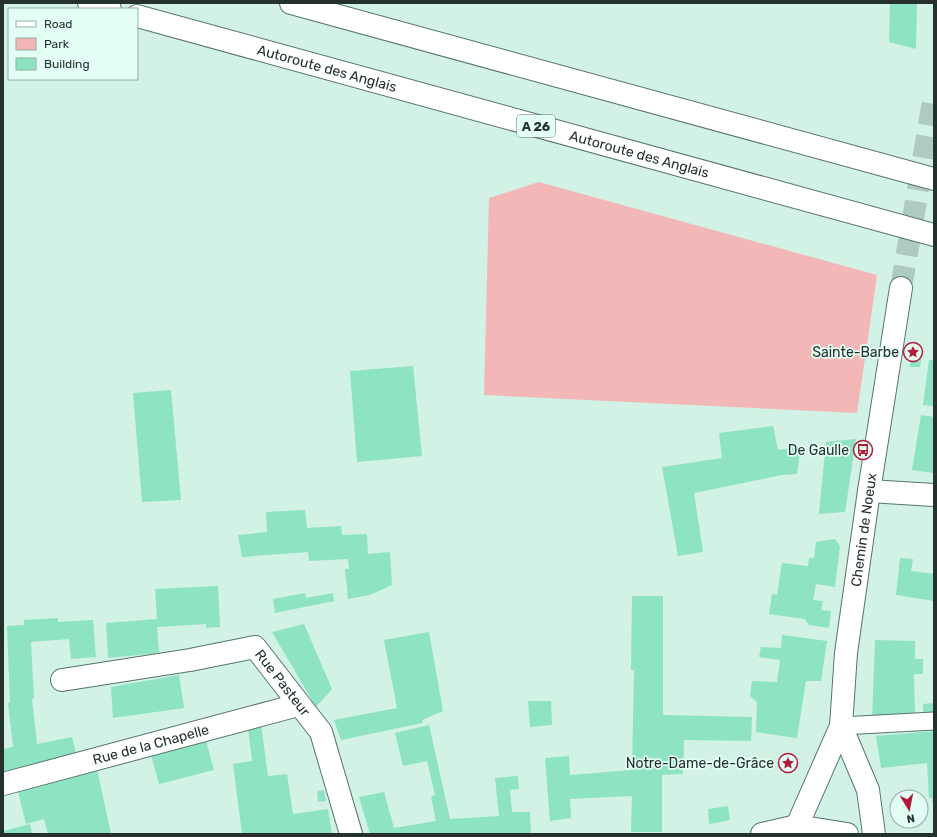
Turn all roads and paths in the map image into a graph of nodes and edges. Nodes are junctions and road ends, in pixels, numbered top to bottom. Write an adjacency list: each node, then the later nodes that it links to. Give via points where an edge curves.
1 (88, 3): 3 (main road)
2 (291, 3): 5 (main road)
3 (106, 8)
4 (138, 16): 6 (main road, Autoroute des Anglais / A 26)
5 (934, 178)
6 (934, 235)
7 (901, 288): 8 (main road, Chemin de Noeux)
8 (869, 491): 9 (main road); 13 (main road, Chemin de Noeux, via 846,653)
9 (934, 495)
10 (62, 680): 11 (main road, Rue Pasteur, via 255,647)
11 (298, 705): 14 (main road, Rue de la Chapelle); 16 (main road, Rue Pasteur, via 321,732)
12 (934, 721): 13 (lane)
13 (841, 726): 15 (main road); 19 (main road, via 868,790)
14 (3, 784)
15 (797, 826): 17 (main road); 18 (main road)
16 (351, 834)
17 (762, 834)
18 (846, 834)
19 (874, 834)

